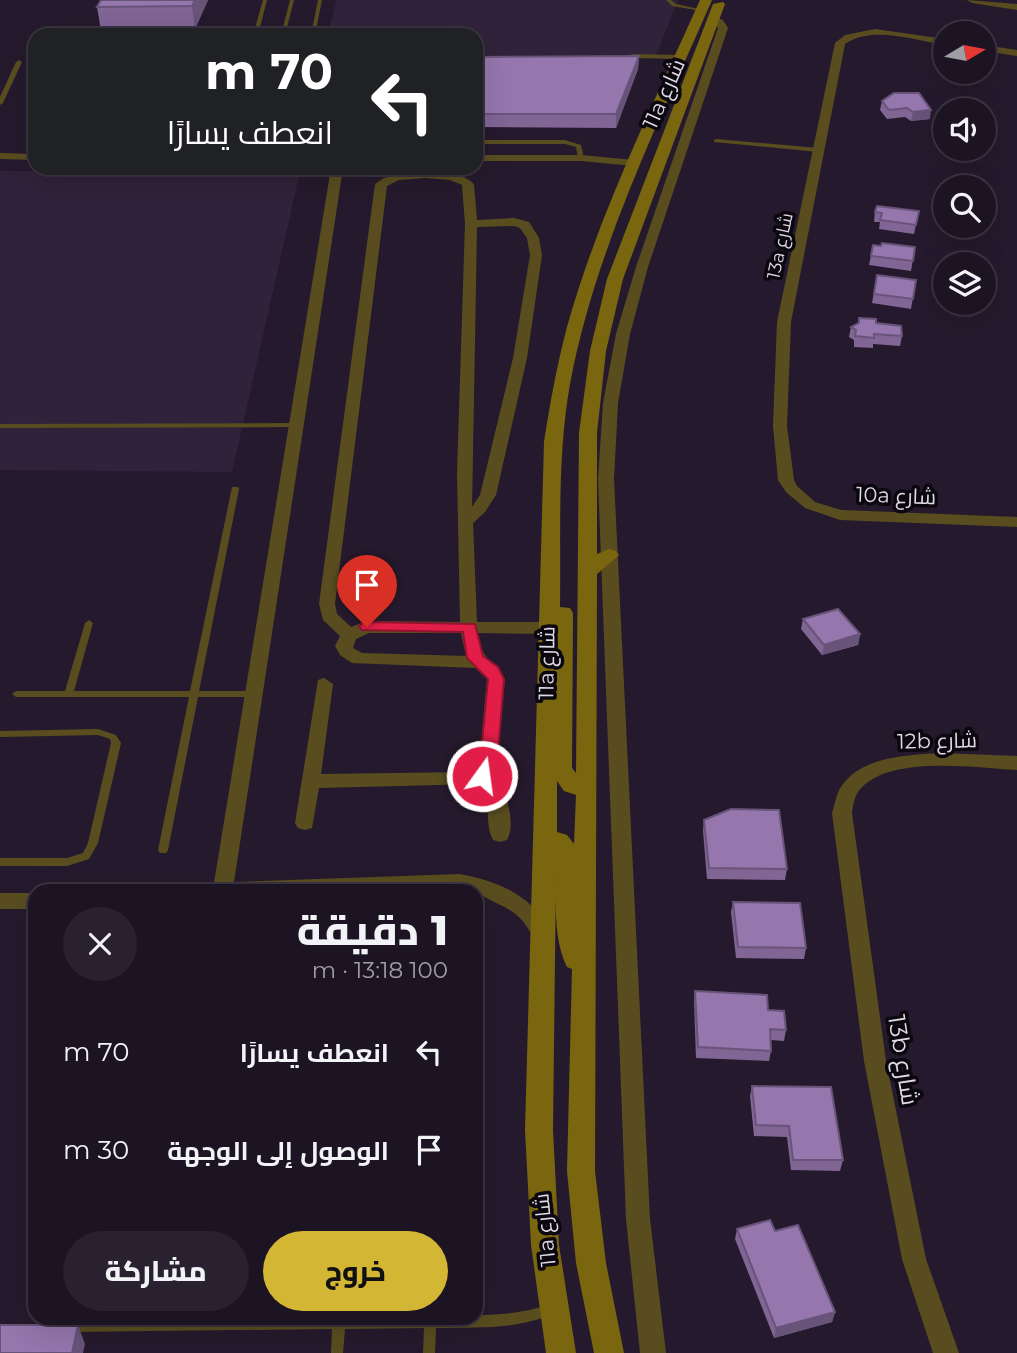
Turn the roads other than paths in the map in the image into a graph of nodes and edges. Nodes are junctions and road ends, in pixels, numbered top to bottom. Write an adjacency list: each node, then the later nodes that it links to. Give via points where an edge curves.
1 (265, 0): 8 (lane)
2 (292, 0): 9 (lane)
3 (320, 0): 10 (lane)
4 (668, 0): 6 (lane, via 674,5)
5 (972, 0): 7 (street)
6 (708, 5): 14 (street, 11a شارع); 27 (street, 11a شارع); 36 (street, 11a شارع, via 723,29 630,299 616,358 606,459)
7 (1017, 7)
8 (257, 28)
9 (286, 28)
10 (314, 28)
11 (933, 40): 20 (street, 13a شارع, via 859,33 840,43)
12 (996, 50): 13 (street)
13 (1017, 53)
14 (681, 57): 16 (lane, via 626,56); 25 (street, 11a شارع)
15 (19, 62): 17 (lane)
16 (601, 62)
17 (0, 103)
18 (716, 141): 20 (lane)
19 (483, 142): 24 (lane, via 565,142 579,146)
20 (818, 150): 31 (street, 13a شارع, via 783,322 780,426)
21 (0, 156): 22 (street)
22 (28, 157)
23 (483, 158): 24 (street)
24 (582, 158): 25 (street)
25 (634, 163): 27 (street, via 644,170 637,199); 34 (street, 11a شارع, via 568,347 553,442)
26 (336, 175): 29 (street)
27 (641, 208): 37 (street, 11a شارع, via 612,290 592,390)
28 (471, 224): 33 (street); 33 (street, via 526,225 536,255 520,358 488,495); 41 (street, via 468,184 460,178 400,175 381,184 327,604 329,616)
29 (295, 425): 30 (lane); 47 (street)
30 (0, 426)
31 (786, 480): 35 (street, 10a شارع, via 810,505 840,515)
32 (234, 489): 46 (lane)
33 (465, 521): 39 (street)
34 (550, 521): 40 (street, 11a شارع); 53 (street, via 564,544 561,769 572,785)
35 (1017, 522)
36 (609, 555): 37 (street); 77 (street, 11a شارع, via 638,1219)
37 (587, 572): 53 (street, 11a شارع)
38 (89, 623): 45 (lane)
39 (470, 627): 40 (street); 41 (street, via 367,627); 42 (street)
40 (548, 628): 56 (street, 11a شارع)
41 (349, 635): 42 (street, via 346,651 358,659)
42 (478, 662): 51 (street, via 496,679 488,765)
43 (324, 684): 52 (street)
44 (16, 694): 45 (lane)
45 (69, 694): 46 (lane)
46 (194, 694): 47 (lane); 57 (lane)
47 (253, 694): 59 (street)
48 (0, 734): 58 (lane, via 98,732 113,737 116,743 86,856 67,862)
49 (1017, 763): 50 (street, 12b شارع, via 899,761)
50 (861, 775): 78 (street, 13b شارع, via 846,793 842,813 875,1060 914,1259)
51 (482, 776): 52 (street); 55 (street, via 498,798)
52 (311, 781): 54 (street)
53 (587, 790): 66 (street, 11a شارع)
54 (304, 823)
55 (500, 835)
56 (543, 836): 65 (street, 11a شارع); 66 (street, via 559,841 568,853 569,932)
57 (163, 850)
58 (0, 862)
59 (220, 884)
60 (399, 884): 61 (street)
61 (474, 884)
62 (483, 886): 65 (street, via 516,901)
63 (0, 901): 64 (street)
64 (28, 901)
65 (542, 933): 67 (street, 11a شارع, via 539,1130 545,1245)
66 (583, 978): 76 (street, 11a شارع, via 581,1171 591,1264)
67 (554, 1307): 68 (lane, via 517,1320); 75 (street, 11a شارع)
68 (483, 1321)
69 (196, 1325): 72 (lane)
70 (339, 1325): 73 (lane)
71 (430, 1325): 74 (lane)
72 (54, 1326)
73 (337, 1353)
74 (429, 1353)
75 (561, 1353)
76 (609, 1353)
77 (653, 1353)
78 (946, 1353)

